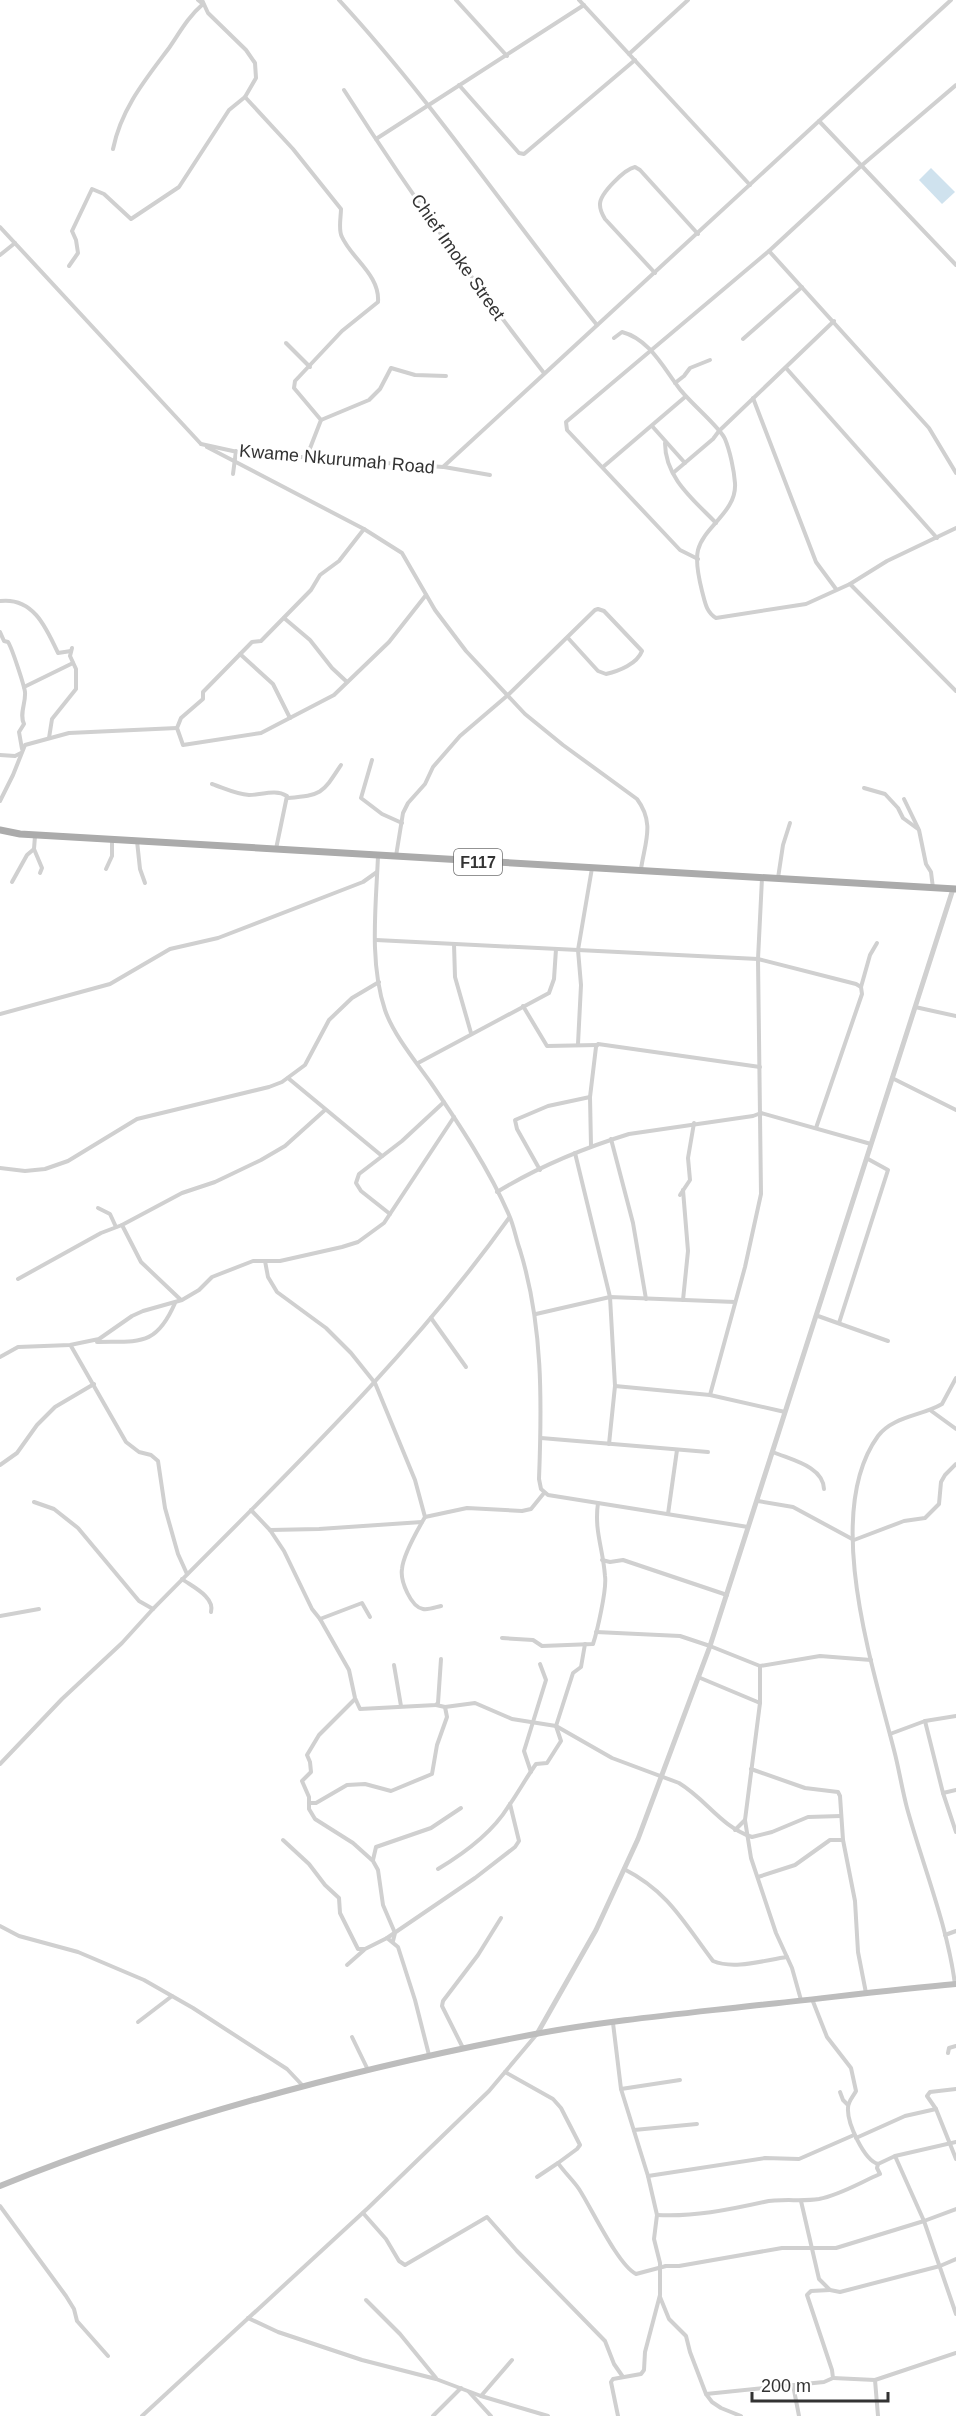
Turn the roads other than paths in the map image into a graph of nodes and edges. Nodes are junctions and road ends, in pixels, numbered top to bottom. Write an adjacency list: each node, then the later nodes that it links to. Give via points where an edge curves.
1 (339, 0): 15 (street)
2 (456, 0): 9 (street)
3 (579, 0): 7 (street)
4 (688, 0): 8 (street)
5 (951, 0): 16 (street, Kwame Nkurumah Road)
6 (201, 1): 14 (street, via 255,63 256,78); 18 (street, via 128,104)
7 (584, 5): 8 (street); 9 (street)
8 (629, 54): 10 (street)
9 (507, 56): 11 (street)
10 (635, 60): 11 (street, via 524,154); 20 (street)
11 (459, 85): 15 (street)
12 (956, 85): 19 (street)
13 (344, 90): 17 (street, Chief Imoke Street)
14 (244, 97): 27 (street, via 229,110 178,187 131,219 104,194 92,189 72,231 78,254); 37 (street, via 341,209 340,235 379,293 378,302 342,331)
15 (428, 105): 17 (street); 31 (street)
16 (819, 121): 19 (street); 20 (street, Kwame Nkurumah Road)
17 (375, 139): 39 (street, Chief Imoke Street, via 502,320)
18 (113, 149)
19 (861, 166): 24 (street); 26 (street)
20 (750, 184): 22 (street, Kwame Nkurumah Road)
21 (0, 227): 23 (street)
22 (698, 234): 28 (street, Kwame Nkurumah Road); 28 (street, via 640,170 635,167 627,171 602,195 601,212)
23 (15, 243): 25 (street); 48 (street)
24 (768, 251): 29 (street); 35 (street)
25 (0, 255)
26 (956, 265)
27 (69, 266)
28 (655, 273): 31 (street, Kwame Nkurumah Road)
29 (802, 287): 30 (street); 33 (street)
30 (834, 321): 38 (street); 56 (street, via 929,428)
31 (597, 325): 39 (street, Kwame Nkurumah Road)
32 (614, 338): 35 (street, via 622,332 631,334)
33 (743, 339)
34 (286, 343): 37 (street)
35 (652, 352): 41 (street); 54 (street, via 565,424)
36 (710, 360): 41 (street, via 690,368)
37 (310, 367): 44 (street, via 295,381 294,388)
38 (786, 368): 43 (street); 62 (street)
39 (544, 373): 53 (street, Kwame Nkurumah Road)
40 (446, 376): 44 (street, via 415,375 390,368 380,389 369,400)
41 (675, 383): 42 (street)
42 (685, 397): 45 (street); 46 (street)
43 (753, 398): 46 (street); 65 (street, via 816,562)
44 (321, 420): 50 (street)
45 (652, 426): 47 (street); 54 (street)
46 (718, 431): 52 (street); 59 (street, via 725,438 735,483 728,509)
47 (665, 443): 52 (street); 55 (street)
48 (201, 444): 49 (street, Kwame Nkurumah Road); 51 (street)
49 (236, 451): 50 (street, Kwame Nkurumah Road); 51 (street)
50 (307, 456): 53 (street, Kwame Nkurumah Road)
51 (233, 460): 57 (street); 61 (street)
52 (686, 463): 55 (street)
53 (444, 467): 58 (street)
54 (603, 467): 63 (street, via 680,550)
55 (673, 473): 59 (street, via 676,482)
56 (956, 473)
57 (232, 474)
58 (490, 475)
59 (716, 523): 63 (street, via 702,542)
60 (956, 528): 62 (street)
61 (364, 529): 66 (street, via 402,553); 68 (street)
62 (937, 538): 64 (street, via 887,561)
63 (698, 559): 65 (street, via 706,607 716,618 806,604)
64 (850, 584): 65 (street); 75 (street)
65 (836, 589)
66 (426, 595): 73 (street, via 389,642); 76 (street, via 466,651)
67 (0, 601): 72 (street, via 26,604 48,632 58,653 72,649)
68 (284, 618): 71 (street, via 261,641 252,642); 73 (street, via 310,640)
69 (0, 632): 74 (street, via 13,650)
70 (568, 638): 70 (street, via 598,609 642,651 623,668 606,674 598,671); 76 (street)
71 (240, 654): 77 (street, via 273,684); 78 (street, via 202,692 203,699 181,718)
72 (73, 663): 74 (street); 79 (street, via 76,688 52,719)
73 (347, 682): 77 (street, via 334,695)
74 (24, 687): 80 (street, via 24,724 19,739)
75 (956, 691)
76 (508, 695): 89 (street, via 460,736 433,767 425,784 408,803); 102 (street, via 525,714 643,806 648,821)
77 (290, 718): 78 (street, via 261,734 183,745)
78 (177, 728): 79 (street, via 69,733)
79 (49, 738): 80 (street, via 25,745)
80 (22, 751): 81 (street, via 15,756); 88 (street)
81 (0, 755)
82 (372, 760): 89 (street, via 361,798)
83 (341, 765): 86 (street, via 323,791)
84 (212, 783): 86 (street, via 233,792 281,793)
85 (864, 788): 92 (street, via 885,794 903,818)
86 (288, 798): 97 (street)
87 (904, 799): 92 (street)
88 (0, 801)
89 (402, 823): 99 (street)
90 (790, 823): 106 (street)
91 (0, 830): 93 (main road, F117)
92 (919, 830): 109 (street)
93 (35, 835): 94 (main road, F117); 96 (street)
94 (112, 840): 95 (main road, F117); 101 (street, via 112,856)
95 (137, 841): 97 (main road, F117); 108 (street)
96 (34, 849): 104 (street, via 42,868); 107 (street)
97 (276, 850): 98 (main road, F117)
98 (378, 856): 99 (main road, F117); 103 (street)
99 (395, 857): 100 (main road, F117)
100 (592, 868): 102 (main road, F117); 115 (street)
101 (106, 869)
102 (640, 870): 105 (main road, F117)
103 (378, 872): 111 (street); 121 (street, via 363,882 218,938 170,949 110,984)
104 (40, 873)
105 (762, 878): 106 (main road, F117); 116 (street)
106 (778, 879): 109 (main road, F117)
107 (12, 882)
108 (145, 883)
109 (933, 888): 110 (main road, F117)
110 (954, 889): 120 (street)
111 (375, 940): 113 (street); 117 (street)
112 (877, 943): 118 (street)
113 (454, 944): 114 (street); 123 (street, via 455,977)
114 (556, 949): 115 (street); 119 (street, via 552,989)
115 (578, 951): 116 (street); 124 (street, via 582,985)
116 (758, 959): 118 (street); 127 (street)
117 (379, 982): 126 (street, via 386,1013); 128 (street, via 352,998 329,1020 308,1060)
118 (861, 987): 137 (street, via 852,1026)
119 (523, 1006): 123 (street); 124 (street, via 547,1046)
120 (915, 1007): 122 (street); 129 (street)
121 (0, 1014)
122 (956, 1016)
123 (471, 1034): 126 (street)
124 (578, 1044): 125 (street)
125 (597, 1045): 127 (street); 130 (street)
126 (417, 1063): 131 (street)
127 (760, 1067): 134 (street)
128 (288, 1078): 132 (street); 144 (street, via 268,1087 137,1119 68,1161 45,1169)
129 (892, 1078): 133 (street); 139 (street)
130 (590, 1097): 140 (street); 145 (street, via 548,1106 515,1120)
131 (444, 1102): 135 (street); 142 (street)
132 (325, 1110): 142 (street); 152 (street, via 285,1146 261,1160 182,1193)
133 (956, 1110)
134 (761, 1113): 136 (street); 137 (street); 160 (street, via 761,1194)
135 (454, 1117): 147 (street); 150 (street)
136 (694, 1123): 138 (street); 146 (street, via 688,1158 690,1180)
137 (816, 1128): 139 (street)
138 (611, 1140): 140 (street); 157 (street, via 633,1222)
139 (871, 1144): 143 (street)
140 (591, 1146): 141 (street)
141 (575, 1153): 145 (street); 156 (street)
142 (382, 1156): 150 (street, via 359,1174 356,1183)
143 (868, 1158): 163 (street); 165 (street, via 888,1170)
144 (0, 1168)
145 (540, 1170): 147 (street)
146 (683, 1190): 148 (street); 159 (street, via 688,1251)
147 (497, 1192): 151 (street)
148 (680, 1195)
149 (98, 1208): 153 (street, via 110,1214)
150 (390, 1214): 154 (street, via 380,1228 358,1242 280,1261)
151 (510, 1217): 162 (street); 164 (street)
152 (122, 1225): 153 (street); 158 (street, via 141,1262)
153 (116, 1227): 155 (street)
154 (265, 1261): 158 (street, via 252,1261 212,1277); 172 (street, via 277,1292 326,1328)
155 (18, 1278)
156 (610, 1297): 157 (street); 162 (street); 174 (street)
157 (646, 1299): 159 (street)
158 (182, 1300): 161 (street)
159 (682, 1300): 160 (street)
160 (735, 1302): 175 (street)
161 (176, 1303): 167 (street, via 143,1311); 167 (street, via 158,1332 145,1340)
162 (536, 1314): 179 (street)
163 (818, 1316): 165 (street); 177 (street)
164 (431, 1318): 170 (street); 172 (street)
165 (839, 1323): 166 (street)
166 (888, 1341)
167 (92, 1342): 168 (street)
168 (70, 1345): 169 (street, via 18,1347); 173 (street)
169 (0, 1357)
170 (466, 1367)
171 (956, 1378): 176 (street, via 942,1404)
172 (375, 1383): 191 (street); 193 (street, via 415,1480)
173 (94, 1384): 185 (street, via 55,1407 18,1453); 199 (street, via 126,1442 158,1461 165,1508)
174 (615, 1386): 175 (street); 180 (street)
175 (710, 1395): 177 (street)
176 (930, 1410): 178 (street); 197 (street, via 893,1424 875,1442 854,1498)
177 (786, 1412): 183 (street)
178 (956, 1430)
179 (541, 1438): 180 (street); 187 (street, via 539,1479)
180 (609, 1444): 181 (street)
181 (677, 1450): 182 (street); 192 (street)
182 (708, 1452)
183 (773, 1452): 186 (street, via 813,1469 822,1477); 188 (street)
184 (956, 1464): 197 (street, via 941,1482 939,1504 926,1518 904,1521)
185 (0, 1465)
186 (824, 1489)
187 (544, 1493): 190 (street); 193 (street, via 531,1509 467,1508)
188 (758, 1501): 195 (street); 197 (street, via 793,1508)
189 (34, 1502): 204 (street, via 54,1509 78,1528 139,1601)
190 (598, 1503): 192 (street); 198 (street, via 596,1522)
191 (251, 1510): 196 (street); 199 (street)
192 (668, 1514): 195 (street)
193 (425, 1517): 194 (street)
194 (422, 1522): 196 (street); 202 (street, via 402,1570 404,1586 416,1606 425,1610)
195 (749, 1527): 201 (street)
196 (270, 1530): 208 (street)
197 (854, 1540): 214 (street, via 860,1607)
198 (602, 1560): 201 (street, via 623,1560); 209 (street, via 605,1587)
199 (187, 1574): 200 (street)
200 (182, 1579): 204 (street); 205 (street, via 210,1599)
201 (727, 1595): 212 (street)
202 (441, 1606)
203 (39, 1609): 206 (street)
204 (153, 1609): 229 (street)
205 (212, 1612)
206 (0, 1616)
207 (370, 1617): 208 (street, via 362,1603)
208 (320, 1619): 219 (street, via 349,1670)
209 (596, 1632): 211 (street, via 592,1644); 212 (street, via 680,1636)
210 (501, 1638): 211 (street, via 533,1640 542,1646)
211 (585, 1644): 227 (street, via 581,1667 573,1673)
212 (710, 1646): 217 (street); 218 (street)
213 (441, 1659): 221 (street)
214 (871, 1660): 217 (street, via 820,1656); 228 (street)
215 (540, 1664): 226 (street, via 546,1680)
216 (394, 1665): 222 (street)
217 (760, 1666): 220 (street)
218 (698, 1677): 220 (street); 232 (street)
219 (355, 1698): 222 (street, via 363,1710); 235 (street, via 319,1735 307,1755 311,1772 302,1781)
220 (760, 1703): 230 (street)
221 (436, 1705): 222 (street); 223 (street)
222 (401, 1706)
223 (445, 1707): 226 (street, via 475,1703); 235 (street, via 447,1718 432,1774 391,1791 365,1784 347,1785)
224 (956, 1716): 225 (street)
225 (925, 1721): 228 (street); 234 (street)
226 (532, 1724): 227 (street); 231 (street, via 524,1751)
227 (556, 1726): 231 (street, via 561,1741 557,1750 547,1763 536,1764); 232 (street, via 612,1758)
228 (890, 1734): 253 (street)
229 (0, 1764)
230 (751, 1769): 238 (street, via 805,1788 838,1792); 239 (street)
231 (531, 1772): 236 (street)
232 (662, 1775): 240 (street, via 688,1788); 247 (street)
233 (956, 1790): 234 (street)
234 (943, 1793): 241 (street)
235 (309, 1803): 245 (street, via 315,1819)
236 (510, 1803): 246 (street, via 463,1854); 252 (street, via 519,1841 515,1847)
237 (461, 1808): 245 (street, via 431,1828 376,1847)
238 (841, 1816): 242 (street, via 808,1818 772,1832); 244 (street)
239 (745, 1820): 240 (street); 242 (street)
240 (735, 1830): 242 (street)
241 (956, 1832)
242 (748, 1835): 248 (street)
243 (283, 1840): 256 (street, via 339,1898 340,1913 357,1949)
244 (843, 1840): 248 (street, via 830,1840 795,1865); 260 (street)
245 (373, 1861): 252 (street, via 383,1905)
246 (438, 1869)
247 (624, 1869): 257 (street, via 674,1906 713,1961 731,1965); 266 (street, via 583,1956)
248 (758, 1877): 257 (street)
249 (501, 1918): 269 (street, via 442,2001)
250 (0, 1926): 261 (street, via 78,1952)
251 (956, 1931): 253 (street)
252 (395, 1933): 254 (street); 255 (street)
253 (945, 1935): 259 (street)
254 (387, 1938): 255 (street); 256 (street)
255 (393, 1941): 271 (street, via 415,2000)
256 (365, 1949): 258 (street)
257 (787, 1957): 263 (street)
258 (347, 1965)
259 (955, 1984): 260 (main road)
260 (866, 1993): 262 (main road)
261 (172, 1996): 264 (street); 275 (street, via 286,2069)
262 (812, 1999): 263 (main road); 279 (street, via 827,2037 851,2068 856,2091)
263 (801, 2001): 265 (main road)
264 (138, 2022)
265 (613, 2023): 266 (main road); 276 (street)
266 (537, 2034): 269 (main road); 273 (street)
267 (352, 2037): 272 (street)
268 (956, 2046): 270 (street, via 949,2048)
269 (463, 2049): 271 (main road)
270 (948, 2053)
271 (429, 2056): 272 (main road)
272 (368, 2071): 275 (main road)
273 (505, 2072): 288 (street, via 561,2108 580,2145); 296 (street)
274 (680, 2080): 276 (street)
275 (304, 2087): 292 (main road, via 78,2156)
276 (621, 2089): 282 (street)
277 (956, 2090): 280 (street, via 928,2093)
278 (840, 2092): 279 (street)
279 (848, 2105): 283 (street)
280 (936, 2109): 283 (street, via 905,2116); 285 (street)
281 (698, 2124): 282 (street)
282 (634, 2130): 290 (street)
283 (855, 2136): 289 (street, via 868,2159); 290 (street, via 799,2159 765,2158)
284 (956, 2142): 285 (street)
285 (949, 2145): 286 (street); 287 (street)
286 (895, 2156): 289 (street); 298 (street)
287 (956, 2159)
288 (558, 2163): 291 (street); 301 (street, via 628,2270 636,2274)
289 (877, 2166): 293 (street, via 880,2174 823,2198)
290 (648, 2175): 297 (street)
291 (537, 2177)
292 (0, 2186)
293 (801, 2201): 297 (street, via 765,2202 694,2215); 299 (street)
294 (0, 2206): 309 (street, via 66,2296 78,2321)
295 (956, 2209): 298 (street)
296 (363, 2213): 307 (street); 311 (street, via 405,2265 487,2217 605,2341)
297 (657, 2215): 301 (street, via 654,2239)
298 (924, 2221): 299 (street, via 856,2243); 302 (street)
299 (814, 2249): 301 (street, via 782,2247 679,2266); 303 (street, via 819,2279)
300 (956, 2259): 302 (street)
301 (659, 2266): 304 (street)
302 (940, 2266): 303 (street, via 840,2292); 306 (street)
303 (830, 2290): 312 (street, via 811,2291 807,2295)
304 (660, 2295): 311 (street, via 644,2370); 318 (street, via 669,2319 686,2336)
305 (366, 2300): 313 (street)
306 (956, 2314)
307 (248, 2318): 313 (street, via 362,2360); 320 (street)
308 (956, 2352): 314 (street)
309 (108, 2356)
310 (512, 2360): 319 (street)
311 (623, 2377): 324 (street, via 611,2382)
312 (833, 2378): 314 (street); 315 (street)
313 (436, 2379): 316 (street)
314 (875, 2380): 327 (street)
315 (793, 2385): 318 (street); 326 (street)
316 (461, 2388): 317 (street); 321 (street)
317 (467, 2391): 319 (street); 322 (street)
318 (705, 2394): 325 (street, via 721,2408)
319 (481, 2396): 323 (street)
320 (142, 2416)
321 (433, 2416)
322 (491, 2416)
323 (548, 2416)
324 (618, 2416)
325 (741, 2416)
326 (799, 2416)
327 (878, 2416)

